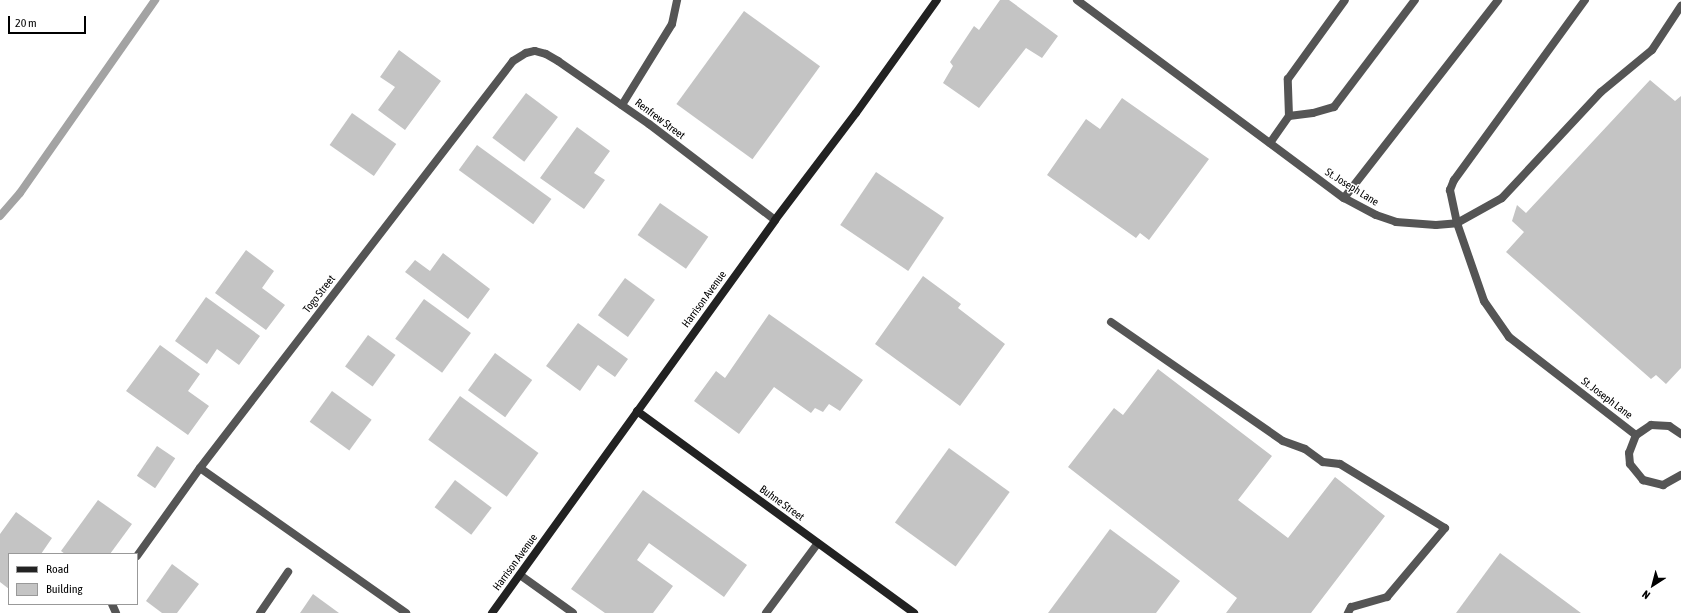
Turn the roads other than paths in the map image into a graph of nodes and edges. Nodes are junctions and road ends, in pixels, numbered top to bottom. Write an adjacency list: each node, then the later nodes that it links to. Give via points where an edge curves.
1 (677, 0): 10 (street, via 672,24)
2 (937, 0): 14 (main road, Harrison Avenue)
3 (1077, 0): 12 (street, St. Joseph Lane)
4 (1345, 0): 11 (street, via 1288,79)
5 (1415, 0): 11 (street, via 1334,107)
6 (1498, 0): 13 (street)
7 (1586, 0): 15 (street, via 1451,184)
8 (1681, 6): 15 (street, via 1652,50 1601,92 1502,198)
9 (526, 53): 10 (street, Renfrew Street, via 535,51 546,54); 20 (street, Togo Street, via 513,61)
10 (622, 104): 14 (street, Renfrew Street)
11 (1289, 116): 12 (street)
12 (1270, 143): 13 (street, St. Joseph Lane)
13 (1344, 198): 15 (street, St. Joseph Lane, via 1376,215 1396,222 1436,225)
14 (775, 220): 17 (main road, Harrison Avenue)
15 (1456, 223): 19 (street, St. Joseph Lane, via 1484,301 1509,337)
16 (1111, 322): 32 (street, via 1284,441 1305,449 1323,462 1340,464 1444,528 1387,597 1351,607)
17 (638, 411): 22 (main road, Buhne Street); 25 (main road, Harrison Avenue)
18 (1681, 434): 19 (street, St. Joseph Lane, via 1669,426 1660,424 1643,429)
19 (1636, 435): 21 (street, St. Joseph Lane, via 1629,453 1630,464 1643,480 1663,484)
20 (200, 468): 23 (street, Togo Street); 27 (street)
21 (1681, 475)
22 (818, 543): 30 (street); 31 (main road, Buhne Street)
23 (138, 555)
24 (288, 572): 26 (street)
25 (520, 575): 28 (main road, Harrison Avenue); 29 (street)
26 (260, 613)
27 (406, 613)
28 (492, 613)
29 (573, 613)
30 (766, 613)
31 (914, 613)
32 (1348, 613)

